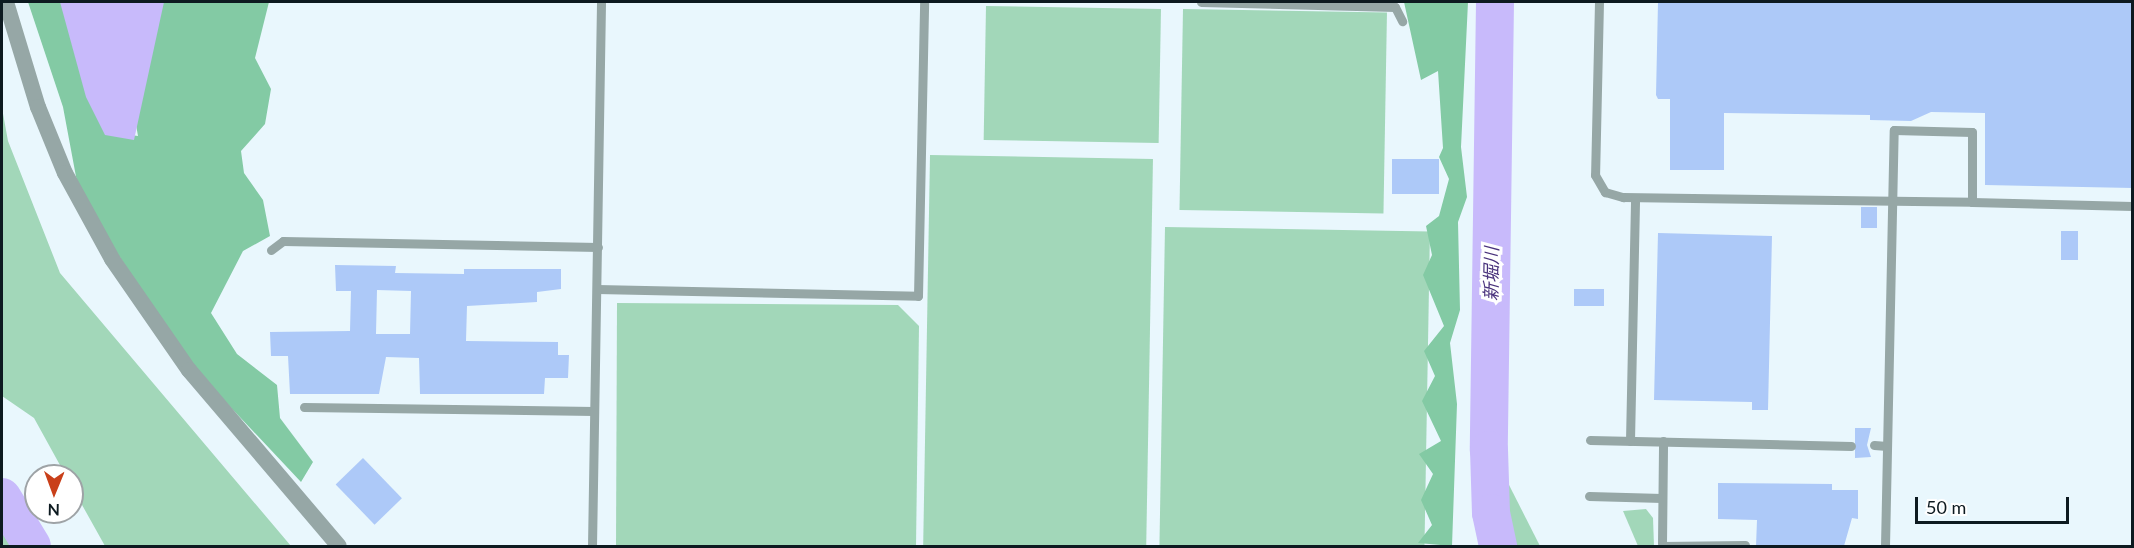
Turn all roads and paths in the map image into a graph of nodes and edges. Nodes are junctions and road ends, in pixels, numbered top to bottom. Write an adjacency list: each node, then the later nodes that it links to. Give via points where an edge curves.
1 (6, 2): 26 (street, via 42,118 65,173 112,259 189,370)
2 (601, 2): 11 (lane)
3 (924, 2): 13 (lane, via 918,296)
4 (1201, 2): 6 (lane, via 1395,7)
5 (1599, 2): 7 (lane, via 1595,175 1605,192)
6 (1402, 21)
7 (1635, 198): 8 (lane); 17 (lane)
8 (1892, 201): 9 (lane); 9 (lane, via 1894,130 1972,132); 21 (lane)
9 (1972, 202): 10 (lane)
10 (2133, 206)
11 (598, 247): 12 (lane, via 283,241); 13 (lane)
12 (271, 250)
13 (597, 289): 15 (lane)
14 (304, 407): 15 (lane)
15 (594, 411): 27 (lane)
16 (1590, 440): 17 (lane)
17 (1630, 441): 18 (lane)
18 (1663, 441): 20 (lane); 23 (lane)
19 (1874, 445): 21 (lane)
20 (1851, 446)
21 (1887, 446): 28 (lane)
22 (1589, 496): 23 (lane)
23 (1662, 498): 24 (lane)
24 (1662, 545): 25 (lane)
25 (1745, 545)
26 (339, 546)
27 (592, 546)
28 (1885, 546)

